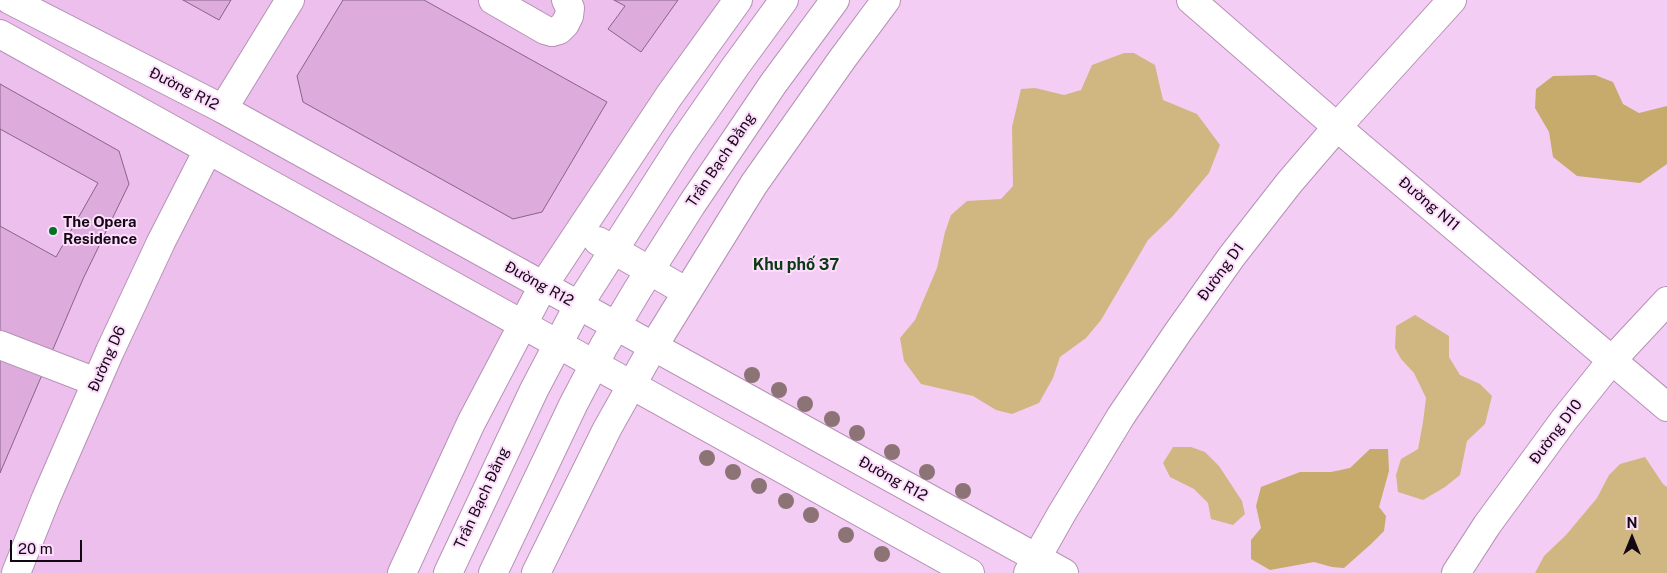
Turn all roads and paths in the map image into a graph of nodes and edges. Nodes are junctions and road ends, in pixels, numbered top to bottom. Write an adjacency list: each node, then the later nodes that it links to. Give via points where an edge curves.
1 (10, 0): 12 (street, Đường R12)
2 (290, 0): 12 (street)
3 (493, 0): 4 (street, via 552,32 559,30 569,16)
4 (566, 0)
5 (738, 0): 15 (street, via 669,96)
6 (784, 0): 16 (street)
7 (835, 0): 17 (street, Trần Bạch Đằng, via 768,91)
8 (886, 0): 19 (street, via 765,169)
9 (1191, 0): 13 (street, Đường N11)
10 (1452, 0): 13 (street, Đường D1)
11 (0, 34): 14 (street)
12 (223, 109): 18 (street, Đường R12)
13 (1337, 127): 27 (street, Đường N11); 32 (street, Đường D1, via 1232,256 1178,332 1121,416)
14 (208, 150): 22 (street); 29 (street, Đường D6)
15 (574, 239): 16 (street); 18 (street)
16 (613, 250): 17 (street); 21 (street)
17 (643, 280): 19 (street); 23 (street, Trần Bạch Đằng)
18 (543, 286): 21 (street, Đường R12); 22 (street)
19 (682, 301): 26 (street)
20 (1667, 301): 27 (street, Đường D10)
21 (578, 306): 23 (street, Đường R12); 24 (street, Trần Bạch Đằng)
22 (522, 324): 24 (street); 34 (street, via 471,423)
23 (615, 326): 26 (street, Đường R12); 28 (street, Trần Bạch Đằng)
24 (558, 344): 28 (street); 35 (street, Trần Bạch Đằng)
25 (0, 345): 29 (street)
26 (653, 347): 30 (street); 32 (street, Đường R12)
27 (1612, 360): 31 (street, Đường N11); 40 (street, Đường D10, via 1558,428)
28 (595, 365): 30 (street); 36 (street)
29 (96, 382): 33 (street, Đường D6)
30 (632, 385): 37 (street); 38 (street)
31 (1667, 407)
32 (1032, 565): 39 (street, Đường R12)
33 (16, 573)
34 (402, 573)
35 (448, 573)
36 (493, 573)
37 (536, 573)
38 (970, 573)
39 (1064, 573)
40 (1456, 573)

